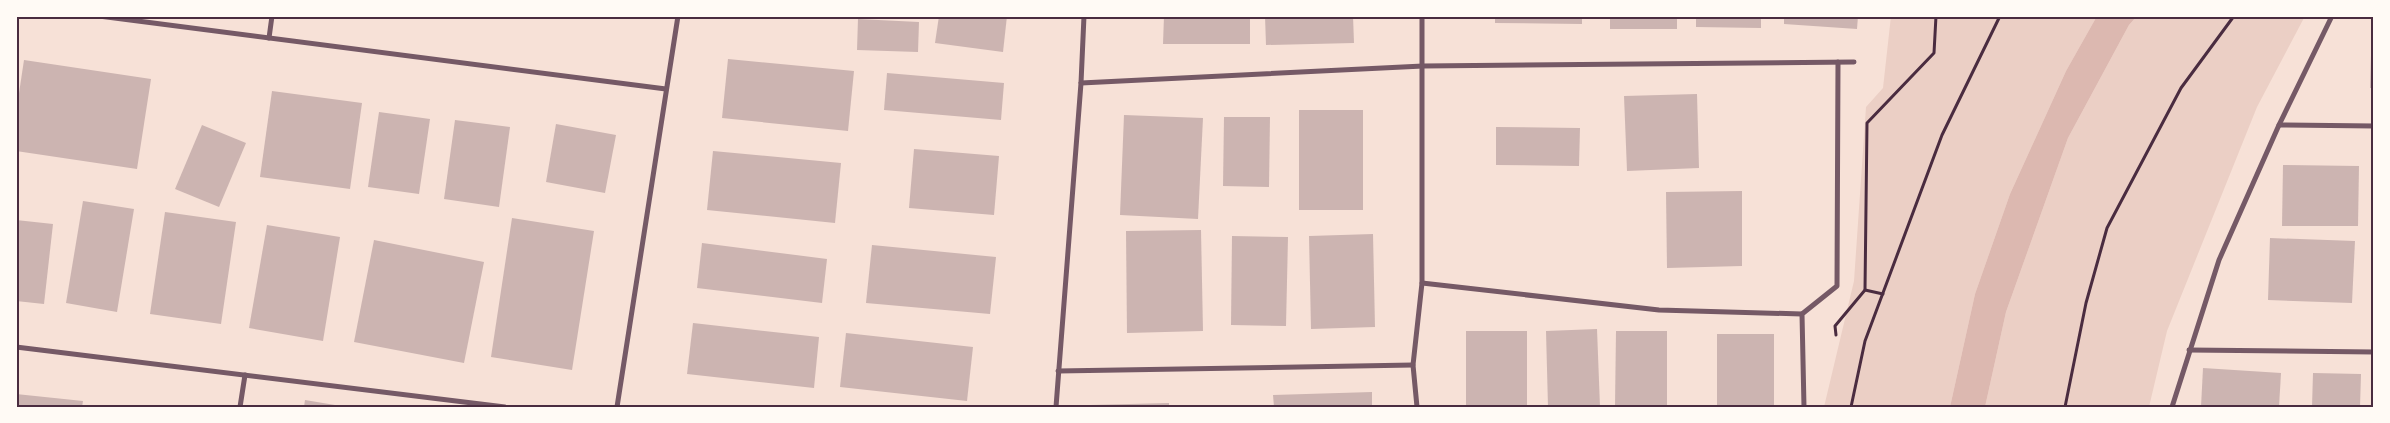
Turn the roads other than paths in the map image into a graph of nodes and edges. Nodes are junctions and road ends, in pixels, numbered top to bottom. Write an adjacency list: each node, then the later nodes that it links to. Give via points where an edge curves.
1 (99, 16): 7 (street)
2 (272, 16): 7 (street)
3 (678, 16): 12 (street)
4 (1084, 16): 11 (street)
5 (1422, 16): 10 (street)
6 (2332, 16): 13 (street)
7 (269, 38): 12 (street)
8 (1838, 62): 9 (street); 10 (street); 16 (street, via 1837,286)
9 (1854, 62)
10 (1423, 66): 11 (street); 15 (street)
11 (1081, 83): 21 (street)
12 (666, 89): 25 (street)
13 (2278, 125): 14 (street); 18 (street, via 2220,260)
14 (2374, 126)
15 (1422, 283): 16 (street, via 1660,310); 20 (street)
16 (1802, 314): 28 (street)
17 (16, 347): 22 (street)
18 (2189, 350): 19 (street); 29 (street)
19 (2374, 352)
20 (1413, 365): 21 (street); 27 (street)
21 (1058, 371): 26 (street)
22 (245, 375): 23 (street); 24 (street)
23 (240, 407)
24 (505, 407)
25 (617, 407)
26 (1056, 407)
27 (1417, 407)
28 (1804, 407)
29 (2172, 407)

